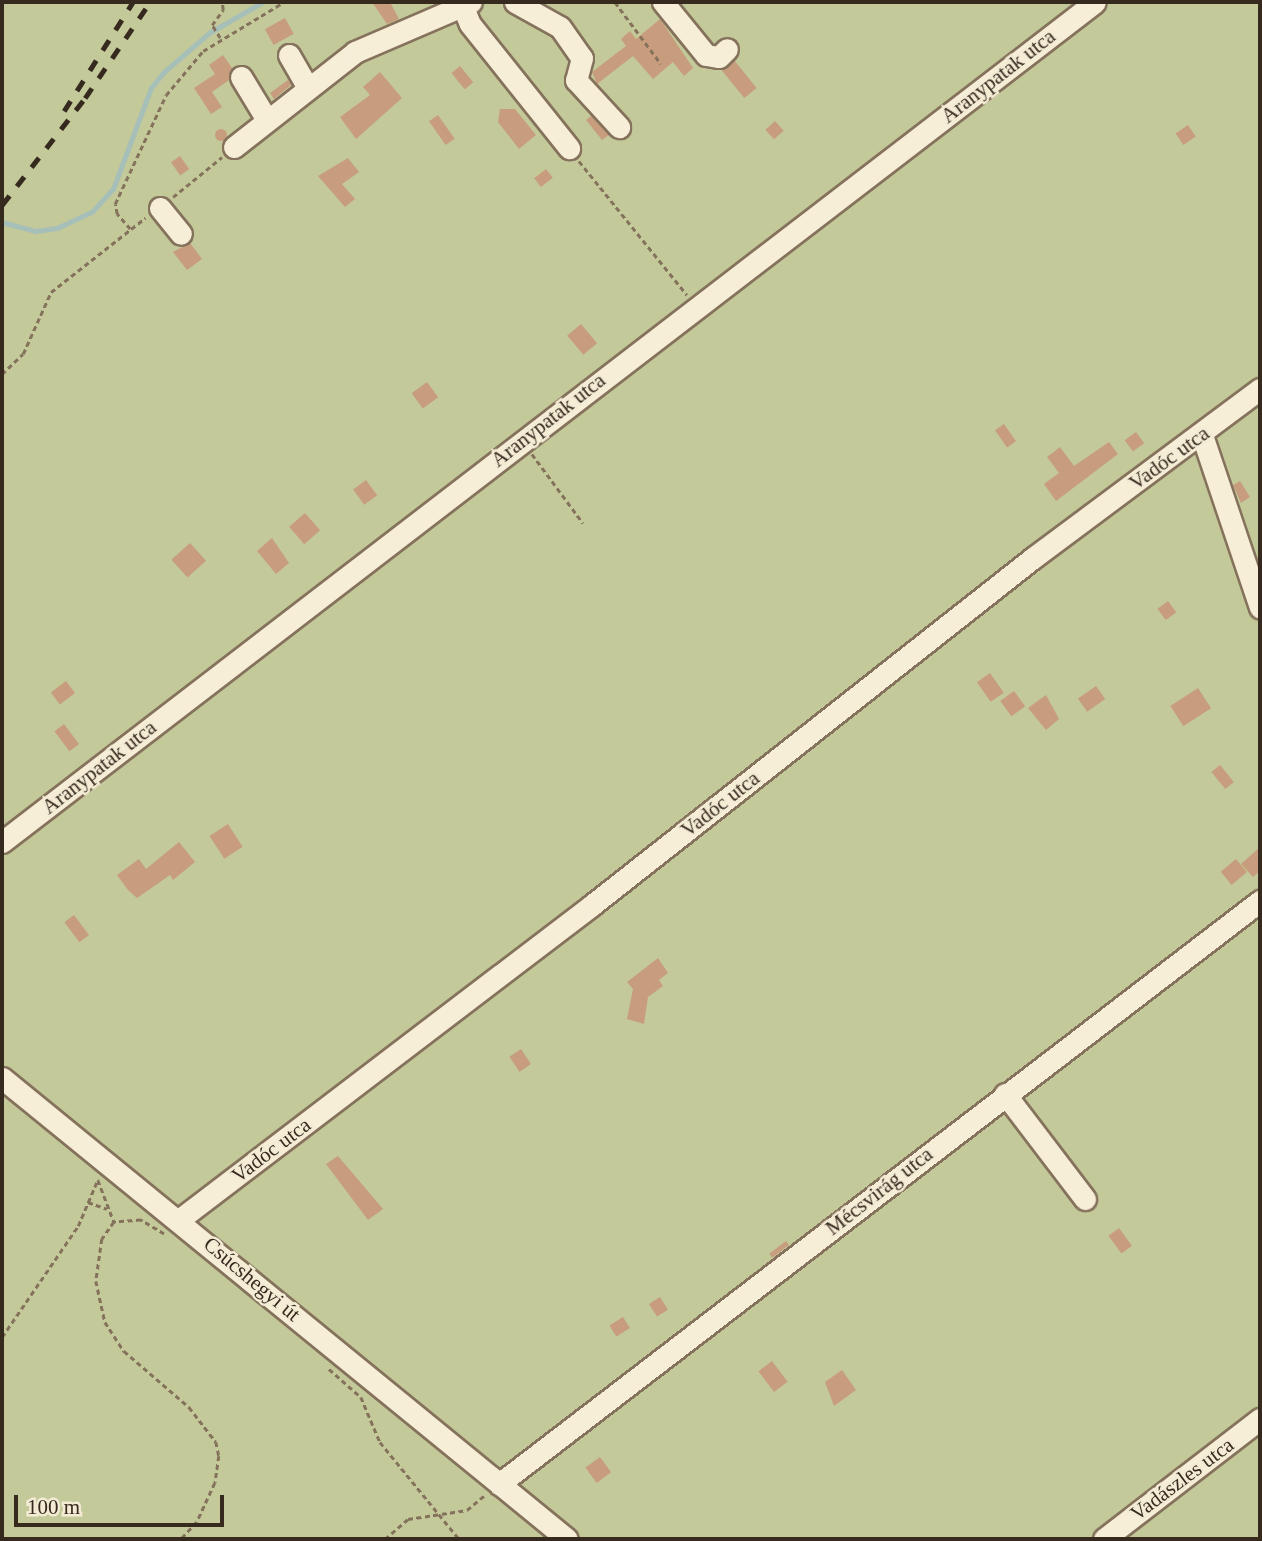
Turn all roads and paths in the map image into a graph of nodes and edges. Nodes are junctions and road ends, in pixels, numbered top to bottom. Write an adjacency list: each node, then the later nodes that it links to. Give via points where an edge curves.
1 (222, 2): 8 (path, via 223,10 212,25)
2 (284, 2): 8 (path)
3 (515, 2): 15 (street, via 560,27 582,58 576,80)
4 (615, 2): 11 (path)
5 (663, 2): 9 (street, via 706,55 719,57)
6 (1096, 2): 25 (street, Aranypatak utca)
7 (467, 4): 13 (street, via 355,52); 17 (street, via 470,24)
8 (220, 39): 19 (path, via 179,75 139,144 128,181 115,204)
9 (727, 49)
10 (289, 55): 13 (street)
11 (660, 64)
12 (241, 77): 14 (street)
13 (308, 88): 14 (street)
14 (267, 120): 16 (street)
15 (619, 127)
16 (234, 147): 18 (path)
17 (569, 148): 21 (path)
18 (160, 208): 19 (path); 20 (street)
19 (130, 229): 22 (path, via 51,292 23,354)
20 (181, 233)
21 (679, 287)
22 (2, 374)
23 (1260, 390): 24 (street, Vadóc utca)
24 (1202, 435): 27 (street); 37 (street, Vadóc utca, via 1033,558 592,905)
25 (521, 441): 26 (path); 28 (street, Aranypatak utca)
26 (583, 523)
27 (1260, 607)
28 (2, 842)
29 (1260, 901): 31 (street, Mécsvirág utca)
30 (2, 1078): 32 (street, Csúcshegyi út)
31 (1006, 1094): 34 (street); 43 (street, Mécsvirág utca)
32 (102, 1158): 33 (path); 37 (street, Csúcshegyi út)
33 (98, 1180): 35 (path); 36 (path)
34 (1085, 1199)
35 (88, 1202): 36 (path); 40 (path, via 78,1226)
36 (107, 1209): 38 (path)
37 (180, 1219): 43 (street, Csúcshegyi út)
38 (114, 1222): 39 (path, via 141,1220); 45 (path, via 102,1239 96,1266 105,1322 124,1351 211,1431 219,1456 209,1501)
39 (174, 1242)
40 (2, 1337)
41 (324, 1364): 44 (path, via 360,1397 380,1442)
42 (1260, 1419): 49 (street, Vadászles utca)
43 (499, 1484): 44 (path, via 467,1510); 48 (street, Csúcshegyi út)
44 (439, 1516): 46 (path, via 408,1519); 47 (path)
45 (181, 1539)
46 (385, 1539)
47 (459, 1539)
48 (567, 1539)
49 (1104, 1539)

